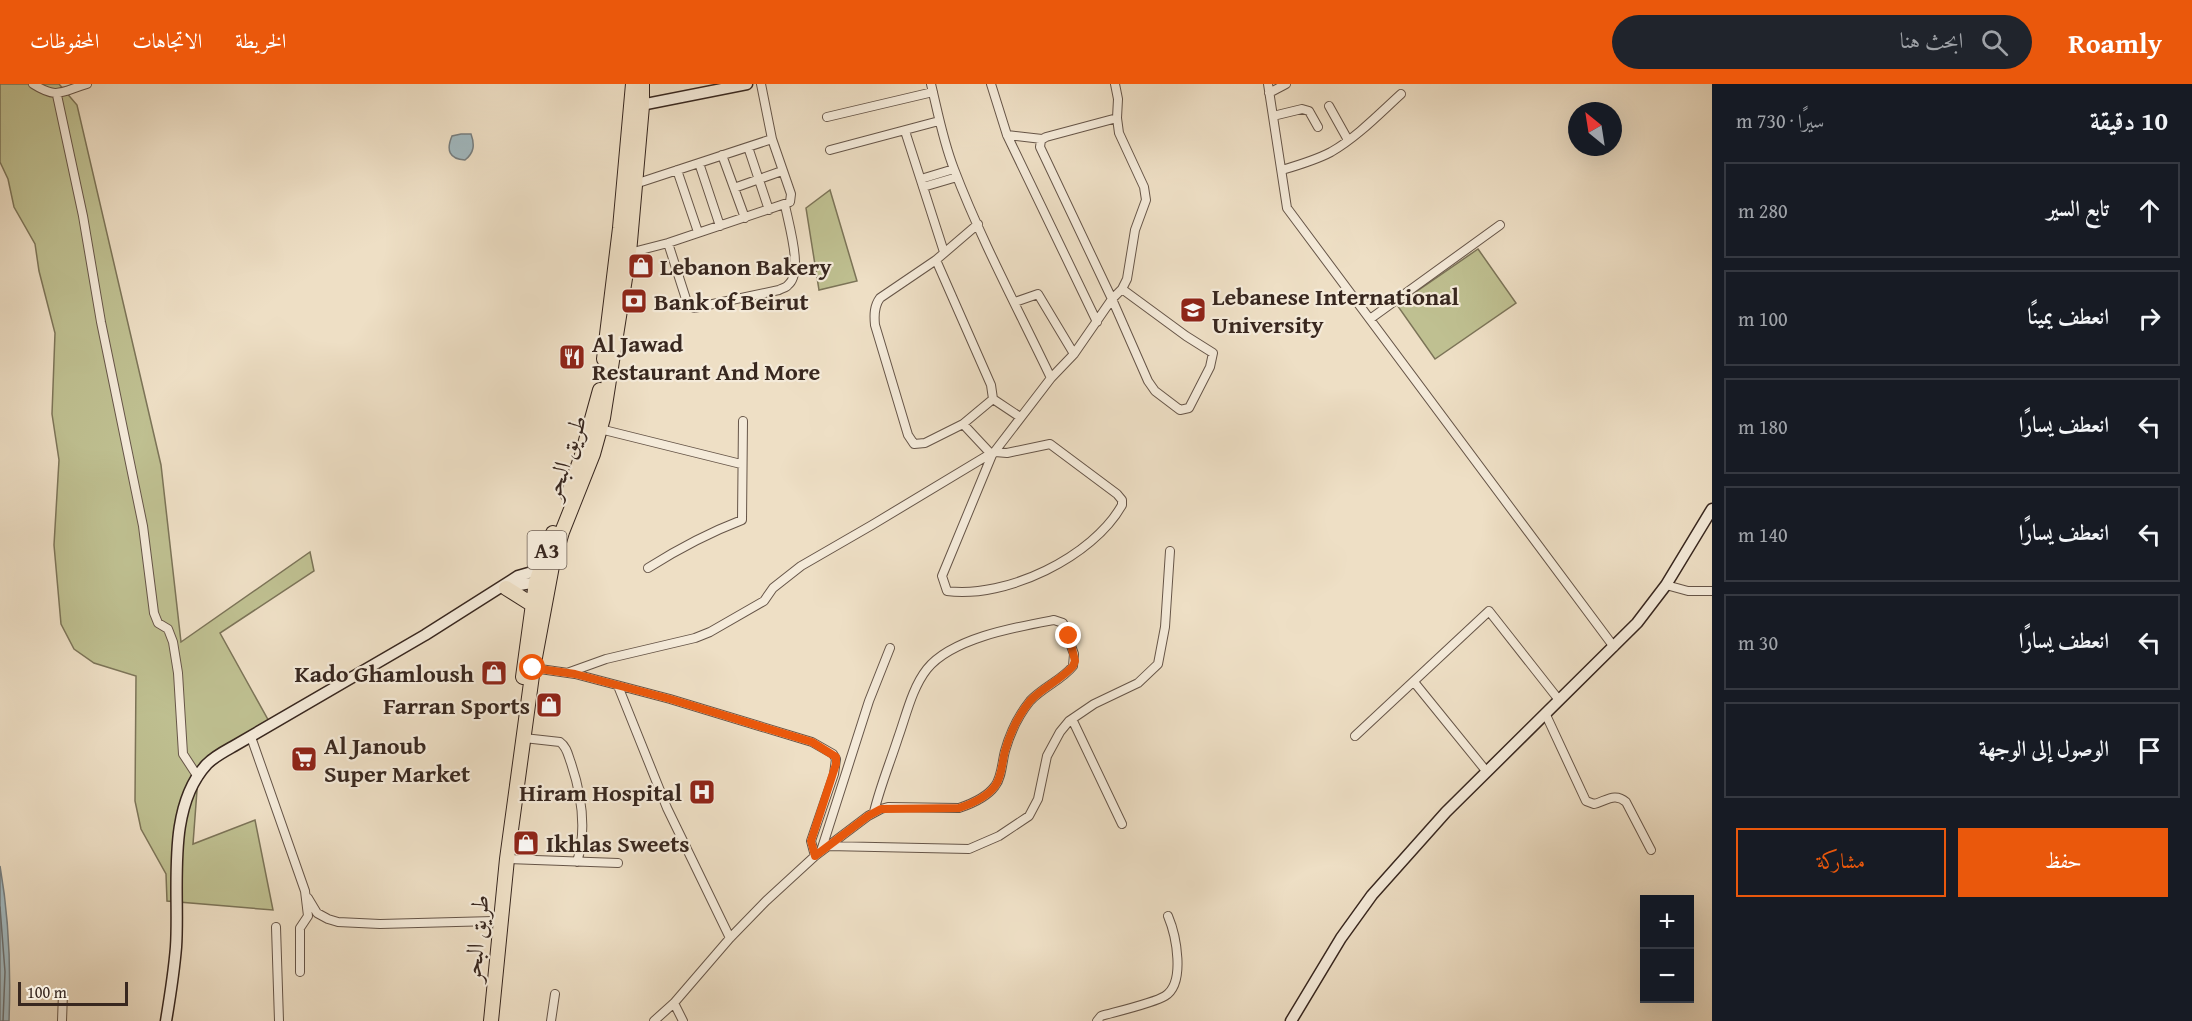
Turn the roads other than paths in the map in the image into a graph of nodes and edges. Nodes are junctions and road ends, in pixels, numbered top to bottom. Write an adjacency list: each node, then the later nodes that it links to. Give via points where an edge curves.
1 (33, 84): 14 (street)
2 (87, 84): 10 (street)
3 (633, 84): 15 (highway, طريق البحر / A3)
4 (642, 84): 15 (highway, طريق البحر / A3)
5 (747, 84): 15 (main road)
6 (760, 84): 24 (street)
7 (991, 84): 23 (street)
8 (1115, 84): 19 (street, via 1119,99)
9 (1286, 84): 12 (street)
10 (68, 87): 14 (street)
11 (932, 88): 18 (street); 20 (street)
12 (1269, 88): 17 (street)
13 (1401, 94): 26 (street)
14 (57, 95): 85 (street, via 143,526 154,613 173,642 183,754)
15 (636, 106): 37 (highway, طريق البحر / A3); 67 (highway, طريق البحر / A3, via 599,397)
16 (1329, 106): 26 (street)
17 (1273, 116): 21 (street, via 1302,109 1309,111); 32 (street)
18 (827, 117)
19 (1117, 118): 25 (street); 50 (street, via 1119,133 1145,195)
20 (939, 121): 22 (street); 34 (street)
21 (1318, 127)
22 (905, 131): 28 (street); 36 (street)
23 (1007, 135): 25 (street); 54 (street)
24 (772, 139): 27 (street); 33 (street)
25 (1042, 139): 51 (street, via 1040,147)
26 (1348, 140): 32 (street, via 1316,159)
27 (748, 147): 29 (street); 35 (street)
28 (830, 150)
29 (722, 155): 30 (street); 38 (street)
30 (699, 162): 31 (street); 44 (street)
31 (677, 170): 37 (street); 45 (street)
32 (1282, 170): 53 (street, via 1287,208)
33 (782, 171): 35 (street); 39 (street, via 792,198)
34 (955, 173): 36 (street); 42 (street)
35 (759, 180): 38 (street); 40 (street)
36 (922, 183): 47 (street)
37 (635, 184): 48 (highway, طريق البحر / A3)
38 (734, 188): 41 (street)
39 (785, 205): 40 (street); 46 (street, via 796,261 789,285 779,290 694,308 686,299)
40 (769, 210): 41 (street)
41 (745, 218): 44 (street)
42 (978, 224): 47 (street); 52 (street)
43 (1500, 225): 53 (street)
44 (720, 226): 45 (street)
45 (698, 232): 46 (street)
46 (668, 243): 48 (street)
47 (944, 252): 49 (street)
48 (629, 253): 61 (highway, طريق البحر / A3)
49 (936, 260): 57 (street, via 991,385); 60 (street, via 880,298 876,303 875,325 910,441 917,445 925,443)
50 (1122, 289): 51 (street); 51 (street, via 1213,353 1189,408 1180,410 1151,386)
51 (1112, 299): 54 (street)
52 (1016, 302): 55 (street, via 1041,296); 56 (street)
53 (1370, 319): 72 (street)
54 (1097, 322): 55 (street)
55 (1074, 354): 56 (street)
56 (1051, 378): 58 (street)
57 (993, 399): 58 (street); 60 (street)
58 (1020, 417): 62 (street)
59 (743, 421): 63 (street)
60 (963, 424): 62 (street)
61 (600, 429): 63 (street); 67 (highway, طريق البحر / A3)
62 (992, 454): 62 (street, via 942,576 947,591 964,593 1004,586 1044,573 1085,547 1122,505 1117,494 1050,444); 75 (street, via 801,566 773,588 765,601 710,632)
63 (741, 464): 66 (street, via 742,520 681,547)
64 (1712, 509): 68 (main road)
65 (1170, 551): 80 (street, via 1165,627 1158,664 1138,683)
66 (648, 568)
67 (544, 574): 69 (main road, via 518,576); 71 (highway, طريق البحر / A3); 74 (highway, طريق البحر / A3)
68 (1666, 585): 70 (street, via 1688,591); 72 (main road)
69 (503, 588): 71 (highway); 81 (main road)
70 (1712, 591)
71 (533, 605): 95 (highway, طريق البحر / A3, via 507,788)
72 (1614, 647): 78 (main road)
73 (890, 648): 89 (street)
74 (533, 668): 75 (street); 83 (highway, طريق البحر / A3)
75 (567, 672): 77 (street)
76 (1414, 682): 78 (street, via 1489,611); 82 (street); 84 (street)
77 (618, 686): 89 (street, via 812,742 833,754 834,774 811,841); 97 (street, via 667,808)
78 (1559, 699): 79 (main road)
79 (1546, 715): 84 (main road); 88 (street, via 1586,801 1594,804 1620,797)
80 (1072, 719): 87 (street); 89 (street, via 1047,756 1034,809 999,836 969,849)
81 (251, 736): 85 (main road, via 218,755); 93 (street)
82 (1355, 736)
83 (524, 738): 90 (highway, طريق البحر / A3); 91 (street, via 560,742 566,749 580,791)
84 (1487, 772): 111 (main road, via 1446,812 1352,921)
85 (198, 777): 103 (main road, via 180,829 176,948)
86 (874, 812): 86 (street, via 888,807 959,808 991,790 999,779 1017,720 1030,701 1073,666 1075,661 1063,623 1054,620 997,632 944,654 926,670 882,780); 89 (street)
87 (1122, 824)
88 (1651, 850)
89 (821, 851): 97 (street)
90 (507, 859): 91 (street); 106 (highway, طريق البحر / A3)
91 (577, 862): 92 (street)
92 (618, 863)
93 (305, 891): 95 (street, via 317,913 338,922); 98 (street, via 308,916 300,927)
94 (1168, 916): 110 (street, via 1177,955 1178,971 1173,986 1165,996 1101,1016)
95 (494, 921): 105 (highway, طريق البحر / A3)
96 (276, 927): 104 (street)
97 (730, 938): 101 (street)
98 (300, 972)
99 (63, 993): 102 (street)
100 (555, 994): 107 (street)
101 (674, 1003): 108 (street); 109 (street)
102 (62, 1021)
103 (166, 1021)
104 (279, 1021)
105 (483, 1021)
106 (491, 1021)
107 (551, 1021)
108 (654, 1021)
109 (683, 1021)
110 (1097, 1021)
111 (1291, 1021)

